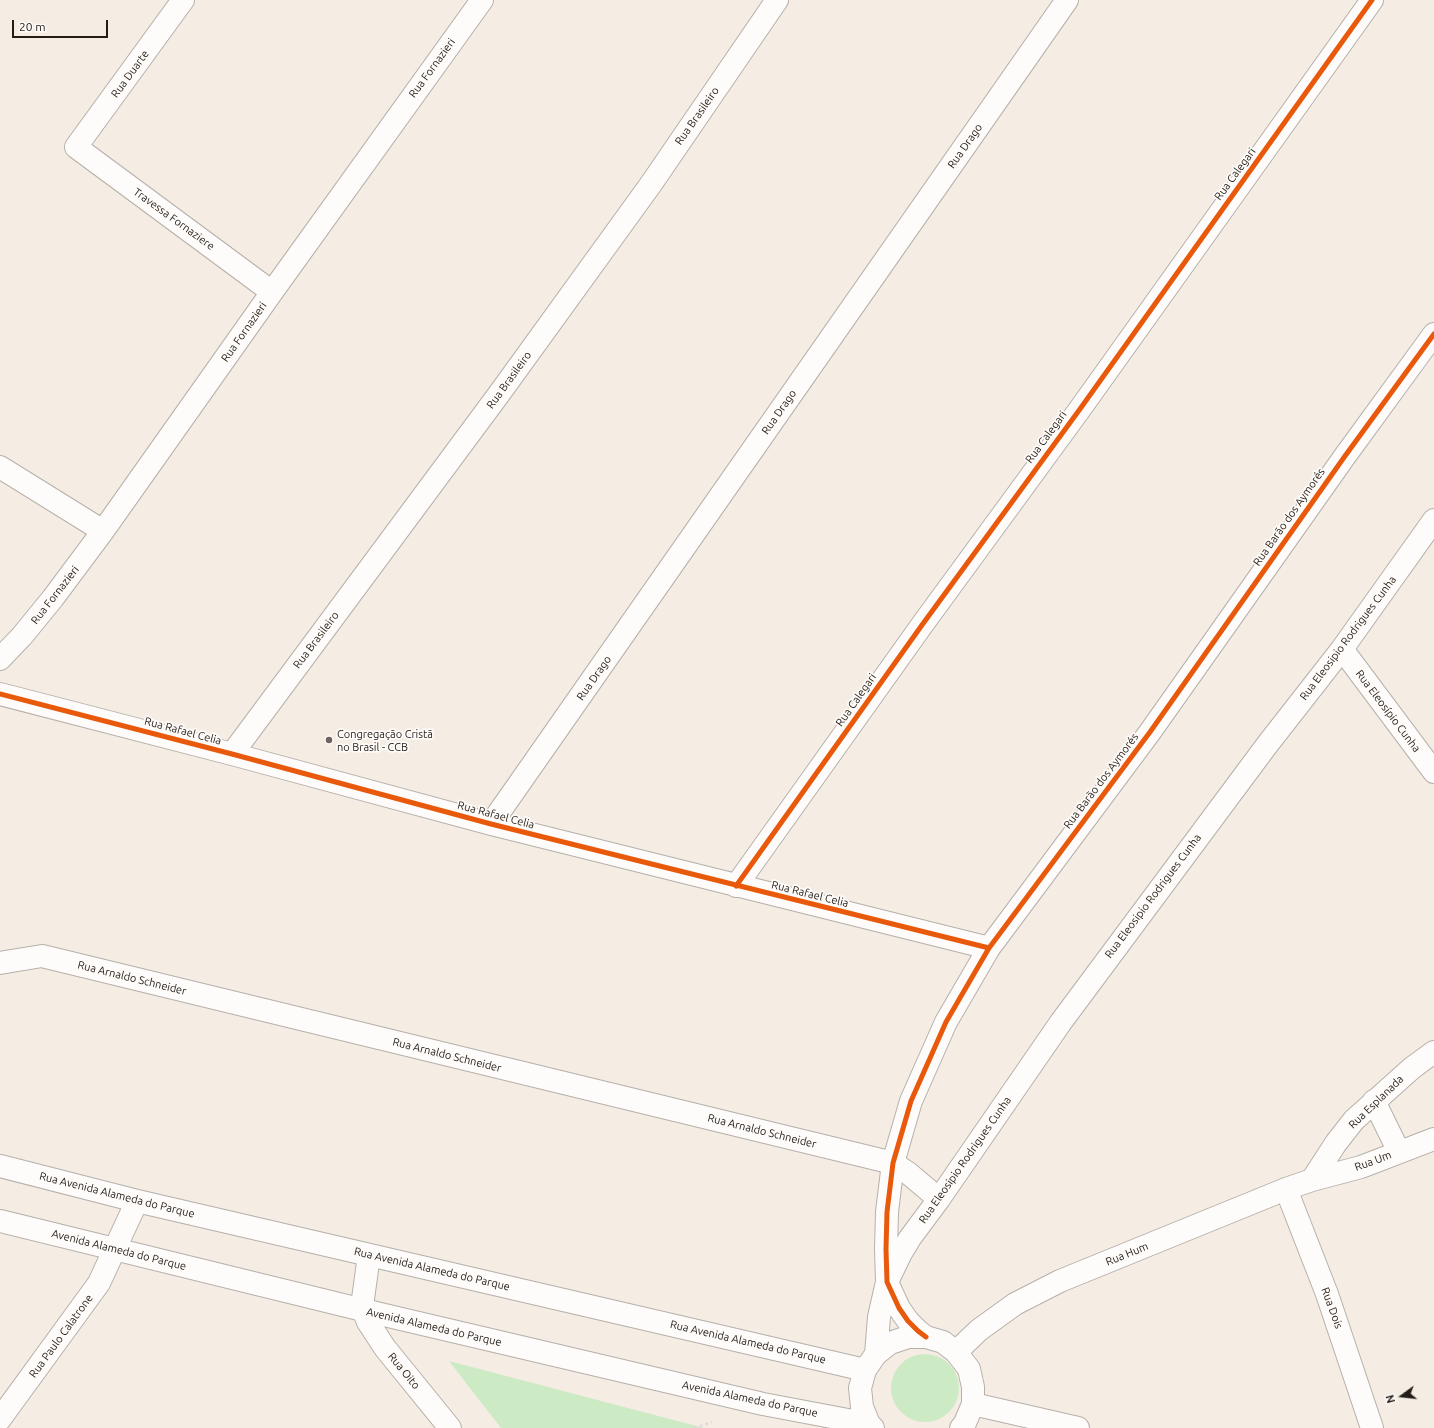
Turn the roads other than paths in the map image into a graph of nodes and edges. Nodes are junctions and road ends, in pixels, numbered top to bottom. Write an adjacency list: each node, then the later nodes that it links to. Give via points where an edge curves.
1 (183, 0): 6 (street, Rua Duarte)
2 (482, 0): 7 (street, Rua Fornazieri)
3 (777, 0): 15 (street, Rua Brasileiro, via 650,184 499,394)
4 (1067, 0): 17 (street, Rua Drago)
5 (1372, 0): 18 (street, Rua Calegari)
6 (76, 147): 7 (street, Travessa Fornaziere)
7 (272, 292): 11 (street, Rua Fornazieri)
8 (1434, 334): 19 (street, Rua Barão dos Aymorés, via 1340,462 1150,732)
9 (0, 467): 11 (street)
10 (1434, 520): 12 (street, Rua Eleosipio Rodrigues Cunha)
11 (103, 531): 13 (street, Rua Fornazieri, via 53,598)
12 (1342, 649): 16 (street, Rua Eleosípio Cunha); 29 (street, Rua Eleosipio Rodrigues Cunha, via 1060,1022)
13 (0, 658)
14 (0, 694): 15 (street, Rua Rafael Celia)
15 (232, 754): 17 (street, Rua Rafael Celia)
16 (1434, 772)
17 (491, 824): 18 (street, Rua Rafael Celia)
18 (736, 886): 19 (street, Rua Rafael Celia)
19 (989, 948): 25 (street, Rua Barão dos Aymorés, via 946,1022 911,1101)
20 (0, 963): 25 (street, Rua Arnaldo Schneider, via 42,956)
21 (1434, 1052): 22 (street, Rua Esplanada)
22 (1374, 1101): 24 (street); 27 (street, Rua Esplanada, via 1354,1120)
23 (1434, 1140): 24 (street, Rua Um)
24 (1399, 1152): 27 (street, Rua Um)
25 (893, 1163): 29 (street); 34 (street, Rua Barão dos Aymorés, via 887,1212)
26 (0, 1166): 30 (street, Rua Avenida Alameda do Parque)
27 (1312, 1180): 28 (street, Rua Hum)
28 (1286, 1189): 37 (street, Rua Hum, via 1060,1281 1015,1304 979,1330); 45 (street, Rua Dois, via 1327,1294)
29 (939, 1199): 34 (street, Rua Eleosipio Rodrigues Cunha, via 904,1248)
30 (137, 1201): 32 (street, Rua Paulo Calatrone); 33 (street, Rua Avenida Alameda do Parque)
31 (0, 1221): 32 (street, Avenida Alameda do Parque)
32 (116, 1250): 35 (street, Avenida Alameda do Parque); 40 (street, Rua Paulo Calatrone, via 99,1283)
33 (369, 1255): 35 (street); 38 (street, Rua Avenida Alameda do Parque)
34 (887, 1282): 36 (street, via 908,1321); 38 (street, Avenida Alameda do Parque)
35 (363, 1310): 41 (street, Avenida Alameda do Parque, via 763,1404); 42 (street, Rua Oito, via 385,1348)
36 (926, 1337): 37 (street, via 943,1342); 38 (street, via 908,1337 890,1343)
37 (956, 1352): 39 (street, via 968,1369 973,1387)
38 (870, 1362): 41 (street, Avenida Alameda do Parque, via 860,1388 862,1407)
39 (973, 1404): 43 (street, via 965,1423); 44 (street)
40 (0, 1419)
41 (871, 1426)
42 (450, 1428)
43 (960, 1428)
44 (1078, 1428)
45 (1372, 1428)

